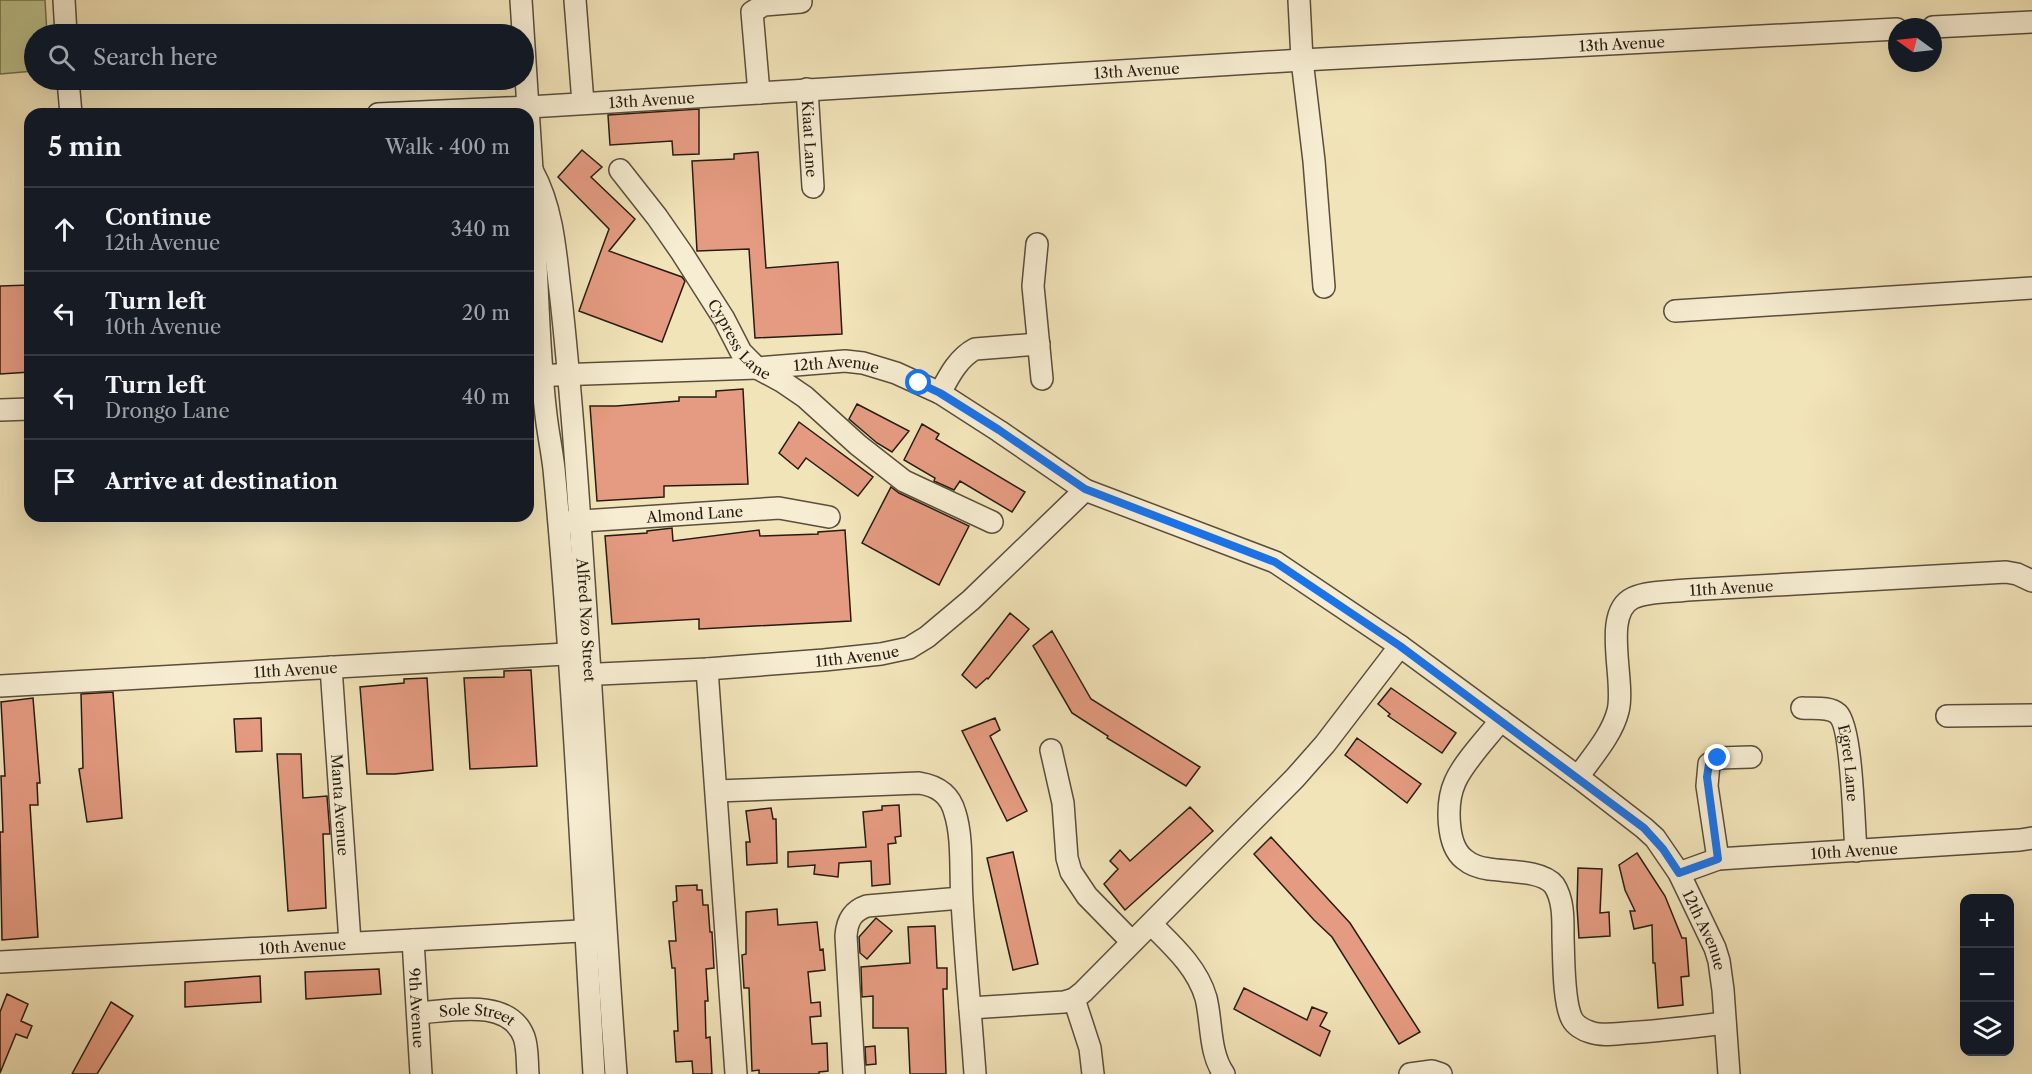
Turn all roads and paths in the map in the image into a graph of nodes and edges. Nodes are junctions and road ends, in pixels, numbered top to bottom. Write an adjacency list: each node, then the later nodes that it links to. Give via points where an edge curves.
1 (64, 0): 7 (street)
2 (521, 0): 8 (street, Alfred Nzo Street)
3 (575, 0): 16 (street)
4 (1299, 0): 11 (street)
5 (801, 2): 15 (street, via 764,5 752,12)
6 (2032, 22): 9 (street)
7 (65, 24)
8 (523, 24)
9 (1942, 27)
10 (1888, 29): 11 (street, 13th Avenue)
11 (1302, 60): 12 (street, 13th Avenue); 25 (street)
12 (807, 89): 15 (street, 13th Avenue); 22 (street, Kiaat Lane)
13 (69, 90): 18 (street)
14 (528, 90): 17 (street, Alfred Nzo Street)
15 (759, 93): 16 (street, 13th Avenue)
16 (583, 103): 17 (street, 13th Avenue)
17 (529, 107): 19 (street, 13th Avenue)
18 (70, 108)
19 (507, 108)
20 (620, 170): 29 (street, Cypress Lane, via 682,253 741,352)
21 (534, 175): 31 (street, Alfred Nzo Street, via 544,198 554,243)
22 (813, 187)
23 (534, 232): 30 (street, Alfred Nzo Street)
24 (1037, 244): 28 (street, via 1033,286)
25 (1324, 287)
26 (2032, 288): 27 (street)
27 (1675, 311)
28 (1039, 344): 32 (street); 33 (street, via 975,349 957,364)
29 (757, 369): 31 (street, 12th Avenue); 33 (street, 12th Avenue, via 855,362 882,368); 39 (street, Cypress Lane, via 806,397 904,481)
30 (535, 375): 31 (street, 12th Avenue); 40 (street, Alfred Nzo Street)
31 (569, 375): 38 (street, Alfred Nzo Street)
32 (1042, 380)
33 (940, 393): 36 (street, 12th Avenue)
34 (24, 409): 35 (street)
35 (0, 410)
36 (1085, 489): 42 (street, 12th Avenue, via 1266,557); 45 (street, 11th Avenue, via 970,600 909,648 881,654)
37 (829, 517): 38 (street, Almond Lane, via 779,508)
38 (580, 521): 40 (street, Almond Lane); 43 (street, Alfred Nzo Street)
39 (992, 522)
40 (558, 523): 43 (street, Alfred Nzo Street)
41 (2029, 579): 54 (street, 11th Avenue, via 2006,572 1687,590 1631,599 1619,614 1616,632 1618,712)
42 (1400, 646): 51 (street, 12th Avenue); 61 (street, via 1295,778)
43 (579, 653): 44 (street, 11th Avenue); 46 (street, Alfred Nzo Street)
44 (331, 667): 47 (street, 11th Avenue); 64 (street, Manta Avenue)
45 (707, 669): 46 (street, 11th Avenue); 55 (street)
46 (580, 675): 62 (street, Alfred Nzo Street)
47 (0, 686)
48 (1802, 708): 57 (street, Egret Lane, via 1829,710 1838,714 1844,724)
49 (2032, 715): 50 (street)
50 (1947, 716)
51 (1501, 720): 54 (street, 12th Avenue); 70 (street, via 1455,780 1449,803 1452,836 1465,860 1487,869 1540,876 1554,886 1561,904 1572,1020 1585,1030 1604,1034)
52 (1051, 750): 65 (street, via 1063,803 1071,872 1087,896)
53 (1751, 757): 58 (street, via 1718,758 1709,764 1707,786)
54 (1578, 777): 59 (street, 12th Avenue, via 1644,828)
55 (717, 791): 60 (street, via 932,785 942,790 956,813); 75 (street)
56 (2032, 838): 57 (street, 10th Avenue)
57 (1856, 851): 58 (street, 10th Avenue)
58 (1718, 859): 59 (street, 10th Avenue)
59 (1679, 873): 70 (street, 12th Avenue, via 1719,961)
60 (961, 898): 68 (street); 76 (street, via 867,906 858,909 849,920 846,936)
61 (1150, 924): 65 (street); 79 (street, via 1188,961 1202,988 1215,1058)
62 (595, 930): 63 (street, 10th Avenue); 73 (street, Alfred Nzo Street); 74 (street, Alfred Nzo Street)
63 (413, 940): 64 (street, 10th Avenue); 69 (street, 9th Avenue)
64 (350, 942): 66 (street, 10th Avenue)
65 (1132, 942): 67 (street)
66 (0, 962)
67 (1074, 999): 68 (street); 78 (street, via 1090,1048)
68 (970, 1008): 77 (street)
69 (418, 1013): 71 (street, 9th Avenue); 72 (street, Sole Street, via 472,1009 509,1018 524,1038)
70 (1725, 1023): 82 (street, 12th Avenue)
71 (421, 1074)
72 (528, 1074)
73 (594, 1074)
74 (615, 1074)
75 (736, 1074)
76 (855, 1074)
77 (975, 1074)
78 (1093, 1074)
79 (1224, 1074)
80 (1410, 1074): 81 (street)
81 (1441, 1074)
82 (1729, 1074)

